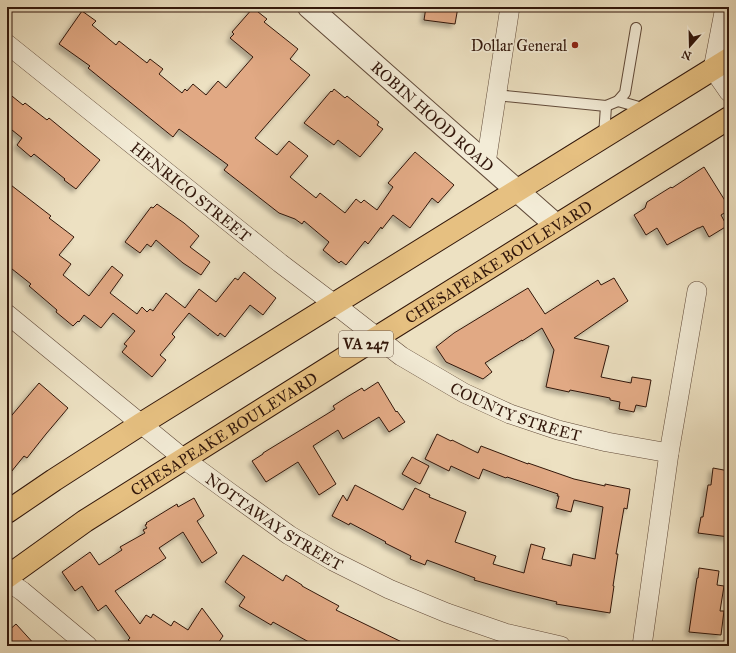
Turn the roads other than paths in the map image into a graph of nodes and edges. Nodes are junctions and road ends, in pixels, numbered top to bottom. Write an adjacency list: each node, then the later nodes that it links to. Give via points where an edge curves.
1 (309, 7): 15 (street, ROBIN HOOD ROAD)
2 (510, 7): 9 (street)
3 (722, 7): 4 (lane)
4 (725, 7): 7 (street)
5 (636, 28): 10 (lane, via 625,93)
6 (7, 44): 19 (street, HENRICO STREET)
7 (721, 64): 8 (street); 12 (main road)
8 (729, 92)
9 (496, 95): 11 (lane); 15 (street)
10 (618, 101): 11 (lane); 12 (lane)
11 (606, 106): 14 (lane)
12 (648, 110): 14 (main road)
13 (729, 118): 17 (main road, CHESAPEAKE BOULEVARD / VA 247)
14 (604, 137): 16 (main road)
15 (486, 163): 16 (street, ROBIN HOOD ROAD)
16 (517, 191): 17 (street, ROBIN HOOD ROAD); 19 (main road)
17 (556, 225): 21 (main road, CHESAPEAKE BOULEVARD / VA 247)
18 (696, 291): 23 (street)
19 (334, 304): 21 (street, HENRICO STREET); 22 (main road)
20 (7, 314): 22 (street, NOTTAWAY STREET)
21 (376, 338): 23 (street, COUNTY STREET, via 401,356 464,393 510,414 606,442); 24 (main road, CHESAPEAKE BOULEVARD / VA 247)
22 (141, 424): 24 (street, NOTTAWAY STREET); 25 (main road)
23 (669, 453): 30 (street)
24 (184, 459): 26 (main road, CHESAPEAKE BOULEVARD / VA 247, via 85,521); 29 (street, NOTTAWAY STREET, via 289,535 389,589 454,616 506,633)
25 (7, 512)
26 (7, 577)
27 (7, 581): 28 (street)
28 (88, 646)
29 (561, 646)
30 (642, 646)

